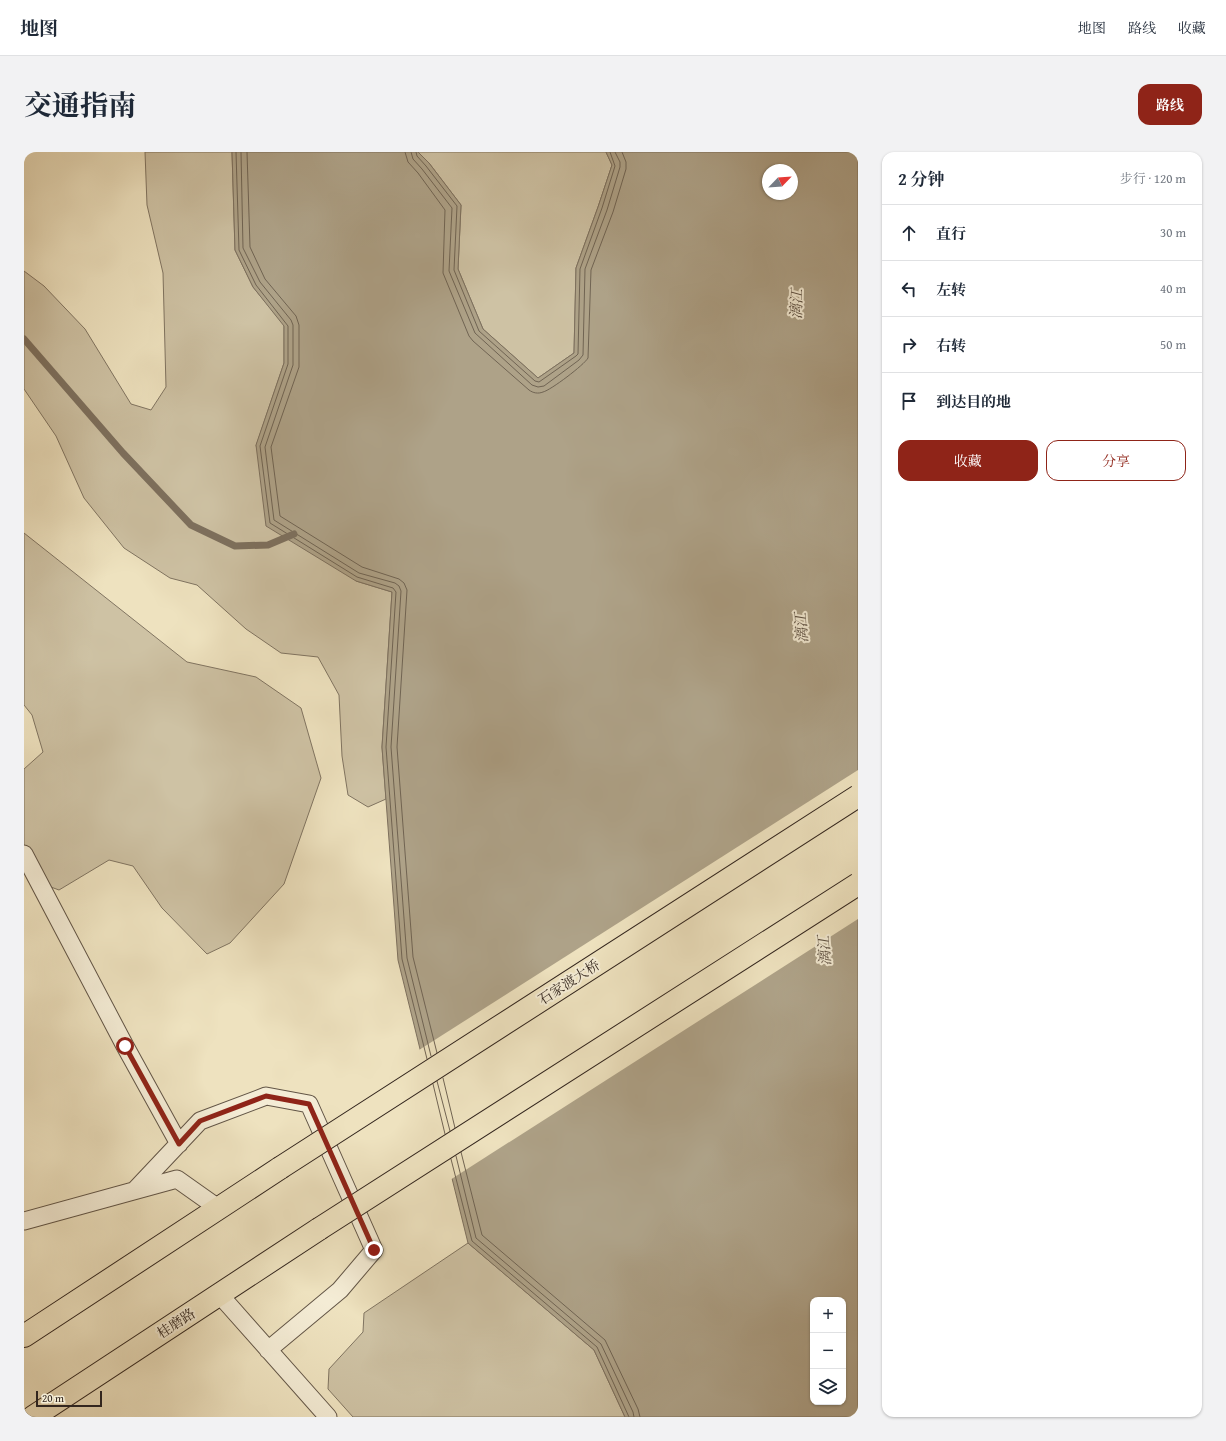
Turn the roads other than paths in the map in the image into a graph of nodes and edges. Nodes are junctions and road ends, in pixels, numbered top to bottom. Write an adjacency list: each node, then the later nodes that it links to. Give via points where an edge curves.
1 (858, 796): 6 (main road, 石家渡大桥, bridge)
2 (24, 854): 4 (street)
3 (858, 884): 8 (main road, 桂磨路, bridge)
4 (179, 1144): 5 (street); 10 (street, via 200,1121 266,1096 309,1104 374,1250 340,1290)
5 (135, 1190): 6 (street, via 177,1179); 7 (street)
6 (218, 1208): 9 (main road)
7 (24, 1221)
8 (219, 1294): 10 (street); 11 (main road, 桂磨路)
9 (24, 1336)
10 (268, 1350): 12 (street)
11 (33, 1417)
12 (328, 1417)

